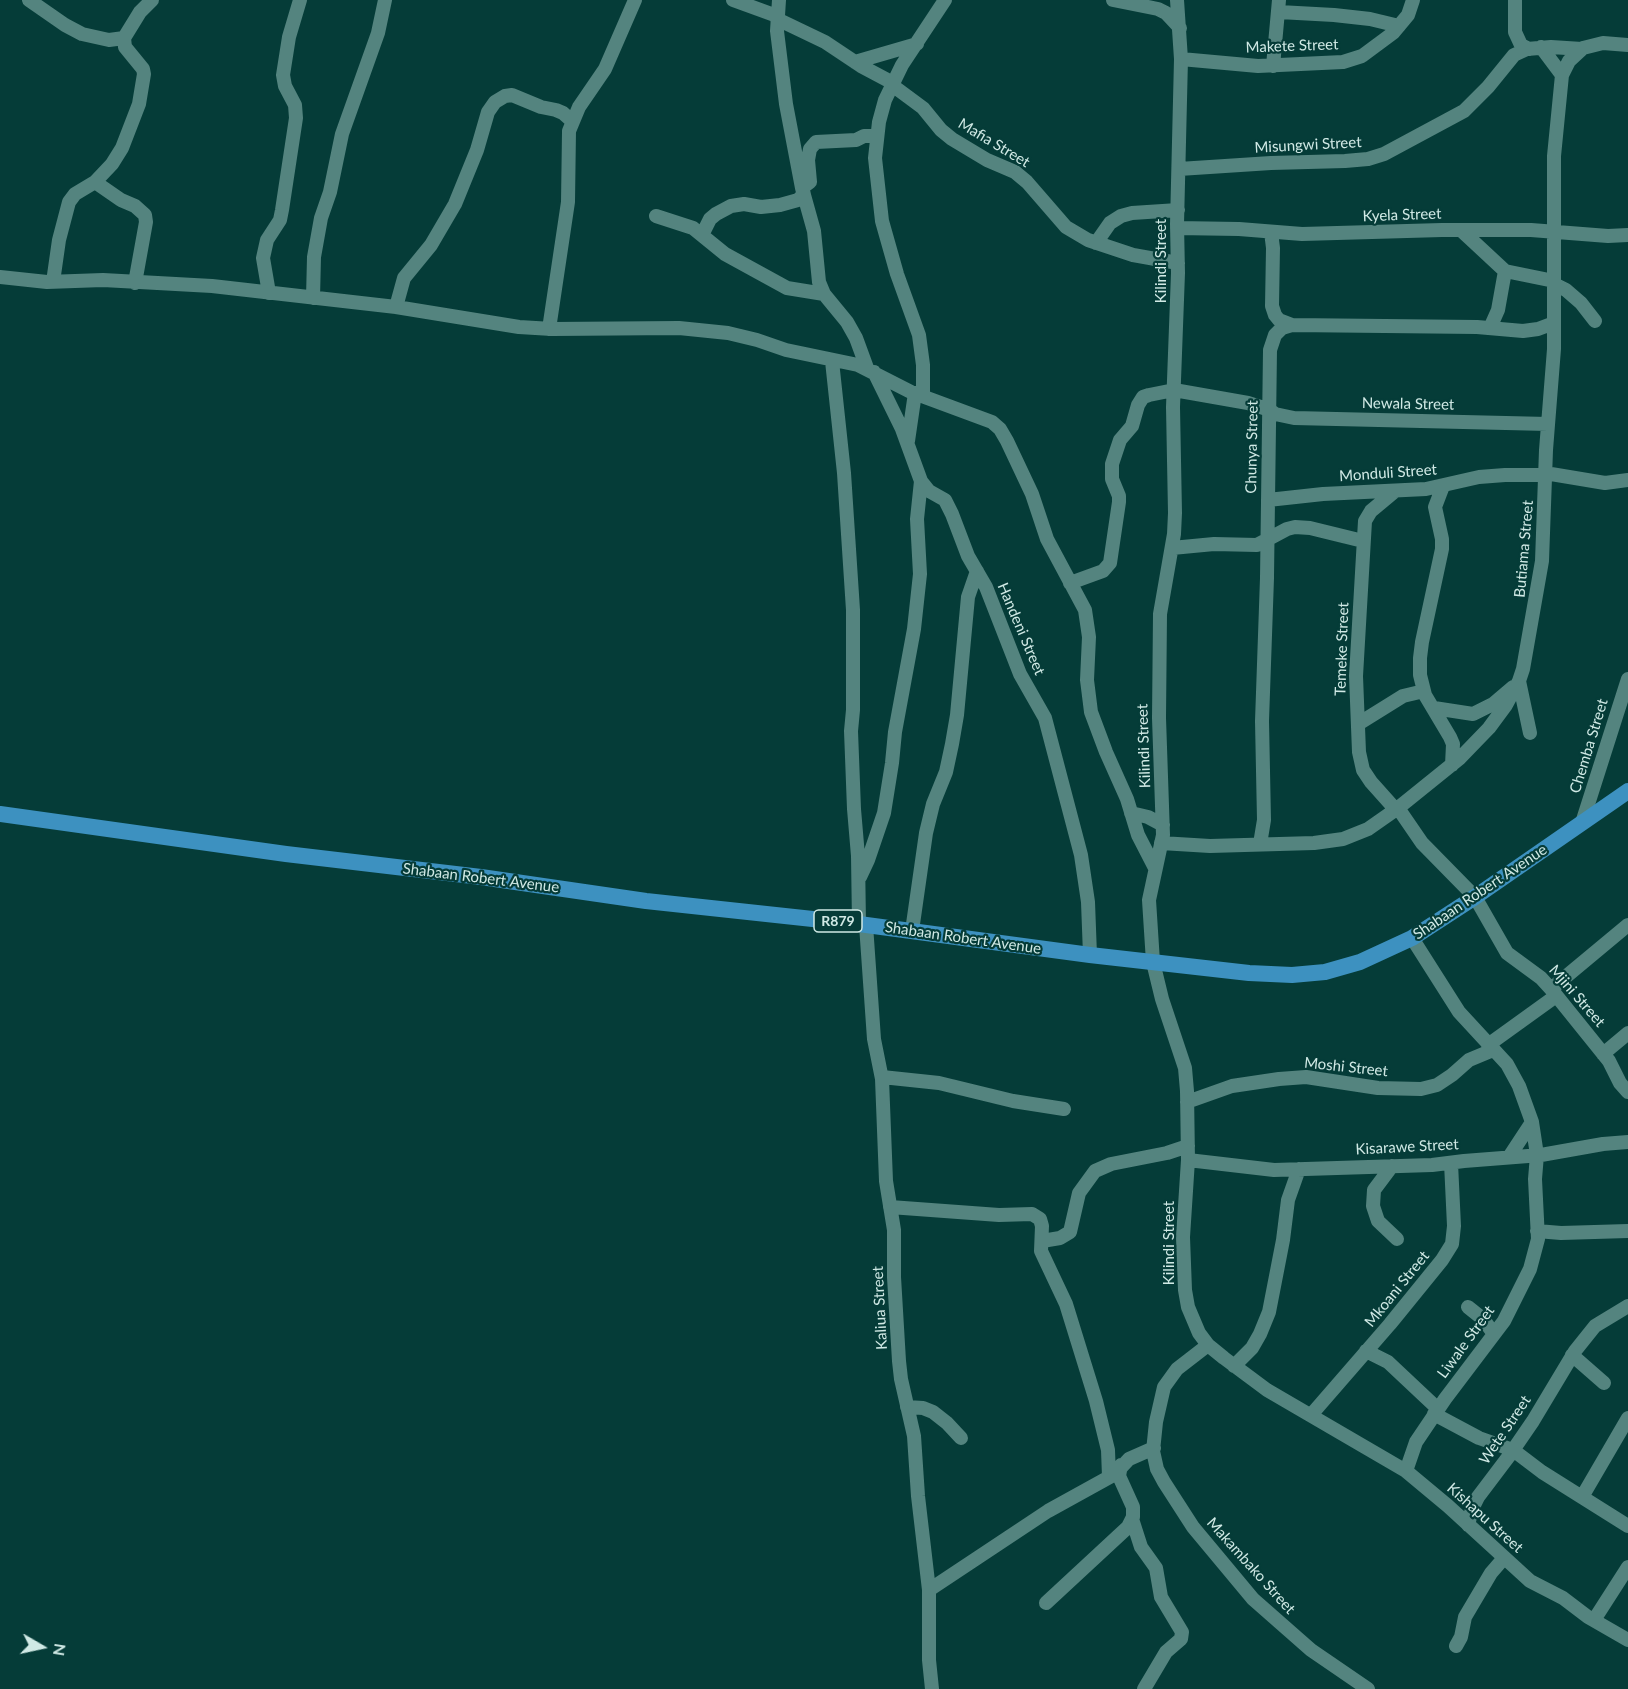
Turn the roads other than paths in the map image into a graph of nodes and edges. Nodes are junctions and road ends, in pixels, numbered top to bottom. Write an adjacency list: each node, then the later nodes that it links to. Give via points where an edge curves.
1 (29, 0): 17 (street, via 82,34 109,40)
2 (152, 0): 17 (street)
3 (300, 0): 47 (street, via 283,75 296,118 280,220 267,240 263,258)
4 (386, 0): 49 (street, via 342,134 321,218 314,257)
5 (635, 0): 27 (street, via 605,69)
6 (733, 0): 14 (street, Mafia Street)
7 (778, 0): 14 (street)
8 (945, 0): 18 (street)
9 (1113, 0): 16 (street, via 1158,9)
10 (1177, 0): 16 (street, Kilindi Street)
11 (1413, 0): 15 (street, Makete Street)
12 (1515, 0): 20 (street, via 1515,32 1521,45)
13 (1279, 6): 15 (street); 24 (street)
14 (777, 17): 23 (street, Mafia Street); 31 (street, via 787,113)
15 (1399, 26): 24 (street, Makete Street, via 1362,56 1330,63)
16 (1180, 28): 22 (street, Kilindi Street)
17 (124, 38): 30 (street, via 125,47 143,69 142,94 122,148)
18 (917, 44): 23 (street); 26 (street)
19 (1628, 45): 21 (street, via 1603,43)
20 (1535, 48): 21 (street); 25 (street); 29 (street, Misungwi Street, via 1514,55 1464,111 1384,154 1345,161)
21 (1582, 49): 25 (street)
22 (1181, 59): 24 (street, Makete Street); 29 (street, Kilindi Street)
23 (855, 62): 26 (street, Mafia Street)
24 (1273, 66)
25 (1562, 75): 37 (street, Butiama Street, via 1554,156)
26 (892, 84): 28 (street); 40 (street, Mafia Street, via 923,108 952,139 1015,172 1066,227)
27 (572, 121): 50 (street, via 563,113 513,95 495,102 455,204 431,245 404,279); 55 (street, via 567,144 568,202)
28 (877, 136): 31 (street, via 816,142 808,159 810,182); 59 (street, via 875,158 882,222 920,335 923,365)
29 (1179, 169): 32 (street, Kilindi Street)
30 (95, 182): 44 (street, via 69,202); 46 (street, via 145,215)
31 (803, 191): 38 (street, via 798,200 780,205 731,206 710,219); 48 (street)
32 (1178, 210): 34 (street, Kilindi Street); 40 (street, via 1121,216 1110,223)
33 (656, 216): 38 (street, via 693,228)
34 (1177, 228): 36 (street, Kyela Street); 41 (street, Kilindi Street)
35 (1462, 231): 36 (street, Kyela Street); 37 (street, Kyela Street); 42 (street)
36 (1276, 233): 53 (street, via 1272,296 1275,315)
37 (1553, 233): 39 (street, Kyela Street); 45 (street, Butiama Street)
38 (702, 235): 48 (street, via 724,254 787,288)
39 (1628, 235)
40 (1096, 243): 41 (street, Mafia Street)
41 (1178, 263): 58 (street, Kilindi Street)
42 (1505, 271): 45 (street); 54 (street, via 1498,310)
43 (0, 277): 44 (street)
44 (53, 282): 46 (street)
45 (1554, 282): 51 (street); 52 (street, Butiama Street)
46 (135, 283): 47 (street)
47 (269, 293): 49 (street)
48 (824, 294): 57 (street, via 847,322)
49 (313, 298): 50 (street)
50 (396, 307): 55 (street)
51 (1595, 321)
52 (1554, 323): 54 (street, via 1523,331); 61 (street, Butiama Street)
53 (1292, 325): 54 (street); 60 (street, Chunya Street, via 1275,334 1270,350)
54 (1490, 328)
55 (549, 329): 56 (street, via 679,328 728,333)
56 (832, 361): 57 (street); 92 (street, Kaliua Street, via 853,610 851,731)
57 (871, 370): 59 (street); 62 (street)
58 (1174, 390): 60 (street, Newala Street); 72 (street, Kilindi Street); 75 (street, via 1143,398 1132,426 1120,440 1111,472 1119,502 1108,568)
59 (919, 394): 62 (street); 75 (street, via 981,417 1000,429)
60 (1270, 410): 61 (street, Newala Street, via 1294,418); 68 (street, Chunya Street)
61 (1548, 424): 63 (street, Butiama Street)
62 (908, 445): 65 (street)
63 (1545, 474): 64 (street, Monduli Street, via 1605,483); 66 (street, Monduli Street, via 1479,477); 77 (street, Butiama Street, via 1540,577)
64 (1628, 480)
65 (921, 481): 74 (street, Handeni Street, via 945,500); 92 (street, via 917,519 920,574 914,629 884,813)
66 (1443, 486): 67 (street, Monduli Street); 78 (street, via 1435,507 1442,549 1420,658)
67 (1395, 490): 68 (street, Monduli Street); 70 (street, Temeke Street, via 1365,520)
68 (1268, 500): 69 (street, Chunya Street)
69 (1267, 540): 70 (street, via 1295,527); 71 (street); 73 (street, Chunya Street)
70 (1363, 541): 80 (street, Temeke Street, via 1356,676)
71 (1249, 546): 72 (street); 73 (street)
72 (1172, 548): 88 (street, Kilindi Street, via 1160,614)
73 (1267, 561): 90 (street, Chunya Street, via 1262,721 1264,820)
74 (977, 571): 96 (street, via 968,597 952,744 926,833); 98 (street, Handeni Street, via 1020,674 1041,708 1049,731 1084,867)
75 (1070, 583): 85 (street, via 1080,598 1087,621 1091,712)
76 (1628, 679): 87 (street, Chemba Street)
77 (1518, 683): 79 (street, via 1493,704 1473,714); 81 (street); 82 (street, Butiama Street, via 1499,717)
78 (1424, 691): 79 (street); 80 (street, via 1403,696)
79 (1434, 708): 82 (street, via 1453,744)
80 (1358, 724): 84 (street, Temeke Street, via 1363,770)
81 (1530, 733)
82 (1452, 765): 84 (street, Butiama Street)
83 (1628, 791): 87 (main road, Shabaan Robert Avenue / R879)
84 (1397, 809): 90 (street, Butiama Street, via 1368,829 1343,839); 93 (street, Mjini Street, via 1422,843)
85 (1131, 813): 88 (street); 91 (street)
86 (0, 814): 94 (main road, Shabaan Robert Avenue / R879, via 646,901)
87 (1582, 823): 93 (main road, Shabaan Robert Avenue / R879)
88 (1163, 825): 89 (street, Kilindi Street)
89 (1161, 843): 90 (street, Butiama Street); 91 (street, Kilindi Street)
90 (1260, 844)
91 (1155, 868): 99 (street, Kilindi Street, via 1149,900)
92 (859, 880): 94 (street, Kaliua Street)
93 (1475, 897): 97 (main road, Shabaan Robert Avenue / R879); 100 (street, Mjini Street, via 1507,953)
94 (862, 924): 96 (main road, Shabaan Robert Avenue / R879); 104 (street, Kaliua Street, via 874,1039)
95 (1628, 925): 100 (street, Moshi Street)
96 (912, 931): 98 (main road, Shabaan Robert Avenue / R879)
97 (1412, 938): 99 (main road, Shabaan Robert Avenue / R879, via 1360,962 1325,972 1249,973); 102 (street, via 1449,997)
98 (1090, 955): 99 (main road, Shabaan Robert Avenue / R879)
99 (1153, 962): 106 (street, Kilindi Street, via 1185,1068)
100 (1554, 992): 102 (street, Moshi Street); 103 (street, Mjini Street)
101 (1628, 1033): 103 (street)
102 (1491, 1047): 106 (street, Moshi Street, via 1437,1085 1421,1089 1297,1078 1232,1086); 108 (street, via 1507,1064)
103 (1604, 1054): 105 (street, Mjini Street)
104 (882, 1077): 107 (street, via 954,1085); 116 (street, Kaliua Street, via 885,1181)
105 (1628, 1092)
106 (1187, 1102): 110 (street, Kilindi Street)
107 (1064, 1109)
108 (1532, 1122): 111 (street, Liwale Street); 112 (street)
109 (1628, 1142): 111 (street, Kisarawe Street)
110 (1188, 1153): 115 (street, Kisarawe Street, via 1274,1170); 120 (street, via 1167,1153 1095,1171 1079,1193 1070,1232); 124 (street, Kilindi Street, via 1183,1238 1185,1290 1193,1324)
111 (1537, 1155): 112 (street, Kisarawe Street); 117 (street, Liwale Street)
112 (1509, 1157): 113 (street, Kisarawe Street)
113 (1451, 1163): 114 (street, Kisarawe Street); 125 (street, Mkoani Street, via 1452,1244)
114 (1392, 1166): 115 (street, Kisarawe Street); 119 (street, via 1374,1190 1373,1206 1378,1221)
115 (1299, 1169): 127 (street, via 1288,1200 1269,1312 1252,1348)
116 (890, 1207): 120 (street, via 1032,1214 1041,1221); 129 (street, Kaliua Street, via 899,1361)
117 (1537, 1230): 118 (street); 123 (street, Liwale Street, via 1530,1269)
118 (1628, 1231)
119 (1397, 1239)
120 (1042, 1241): 138 (street, via 1041,1251 1066,1304 1094,1391 1108,1450)
121 (1628, 1306): 126 (street, Wete Street, via 1595,1326)
122 (1467, 1307): 123 (street)
123 (1494, 1334): 130 (street, Liwale Street)
124 (1208, 1345): 127 (street, Kilindi Street); 134 (street, Makambako Street, via 1177,1369 1164,1387)
125 (1366, 1351): 130 (street, via 1388,1362); 131 (street, Mkoani Street)
126 (1572, 1355): 128 (street); 135 (street, Wete Street)
127 (1234, 1366): 131 (street, Kilindi Street)
128 (1604, 1383)
129 (908, 1407): 133 (street, via 933,1412); 145 (street, Kaliua Street)
130 (1436, 1412): 135 (street, via 1479,1438); 137 (street, Liwale Street, via 1416,1442)
131 (1316, 1417): 137 (street, Kishapu Street)
132 (1628, 1418): 139 (street)
133 (961, 1438)
134 (1154, 1448): 136 (street, via 1136,1454); 152 (street, Makambako Street, via 1164,1482 1193,1527 1254,1599 1311,1650)
135 (1514, 1450): 139 (street); 141 (street, Wete Street, via 1478,1497)
136 (1122, 1466): 138 (street); 140 (street, via 1119,1476 1132,1501)
137 (1406, 1471): 141 (street, Kishapu Street)
138 (1109, 1477): 145 (street, via 1048,1510)
139 (1582, 1497): 142 (street)
140 (1132, 1519): 146 (street, via 1124,1532); 151 (street, via 1141,1547 1156,1568 1161,1597 1182,1632 1181,1639 1166,1652)
141 (1468, 1525): 143 (street, Kishapu Street)
142 (1628, 1526)
143 (1504, 1558): 147 (street, Kishapu Street, via 1530,1581); 149 (street, via 1465,1617)
144 (1628, 1567): 147 (street)
145 (929, 1590): 150 (street, Kaliua Street)
146 (1046, 1603)
147 (1594, 1620): 148 (street, Kishapu Street)
148 (1628, 1640)
149 (1456, 1646)
150 (932, 1689)
151 (1144, 1689)
152 (1368, 1689)

